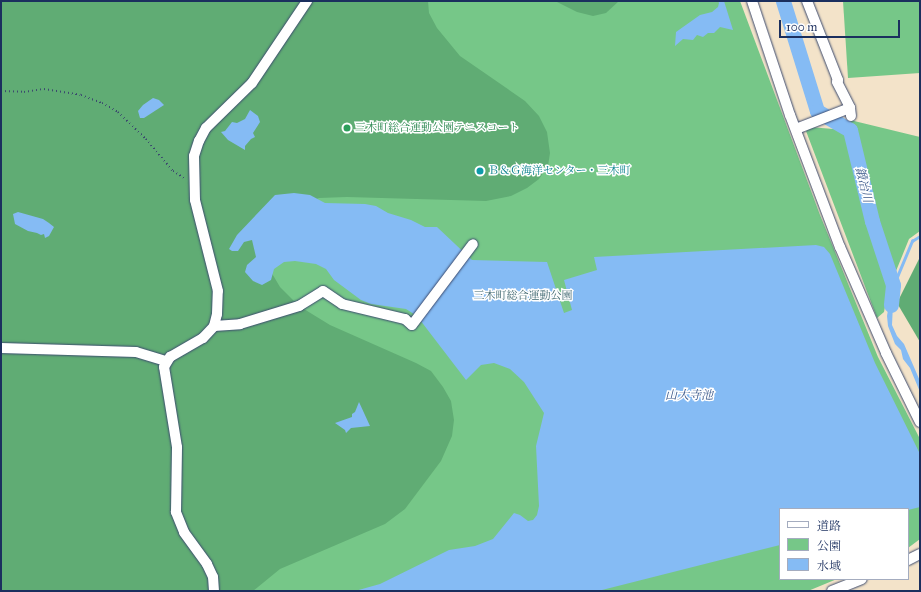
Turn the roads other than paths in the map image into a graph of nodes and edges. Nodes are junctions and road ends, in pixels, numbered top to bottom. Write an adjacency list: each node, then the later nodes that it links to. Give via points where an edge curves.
1 (307, 1): 6 (street, via 252,83 206,128 194,156 195,200 218,291)
2 (752, 1): 4 (street)
3 (807, 1): 4 (street, via 850,112)
4 (800, 127): 9 (street, via 840,247)
5 (473, 244): 6 (street, via 412,325 405,318 342,304 323,291 299,306 240,324)
6 (214, 326): 8 (street, via 204,338)
7 (1, 348): 8 (street, via 136,352)
8 (166, 361): 13 (street, via 165,375 177,447 176,512 184,532 207,564 213,577)
9 (920, 422)
10 (920, 554): 11 (street)
11 (909, 560)
12 (860, 580): 14 (street)
13 (214, 591)
14 (832, 591)

